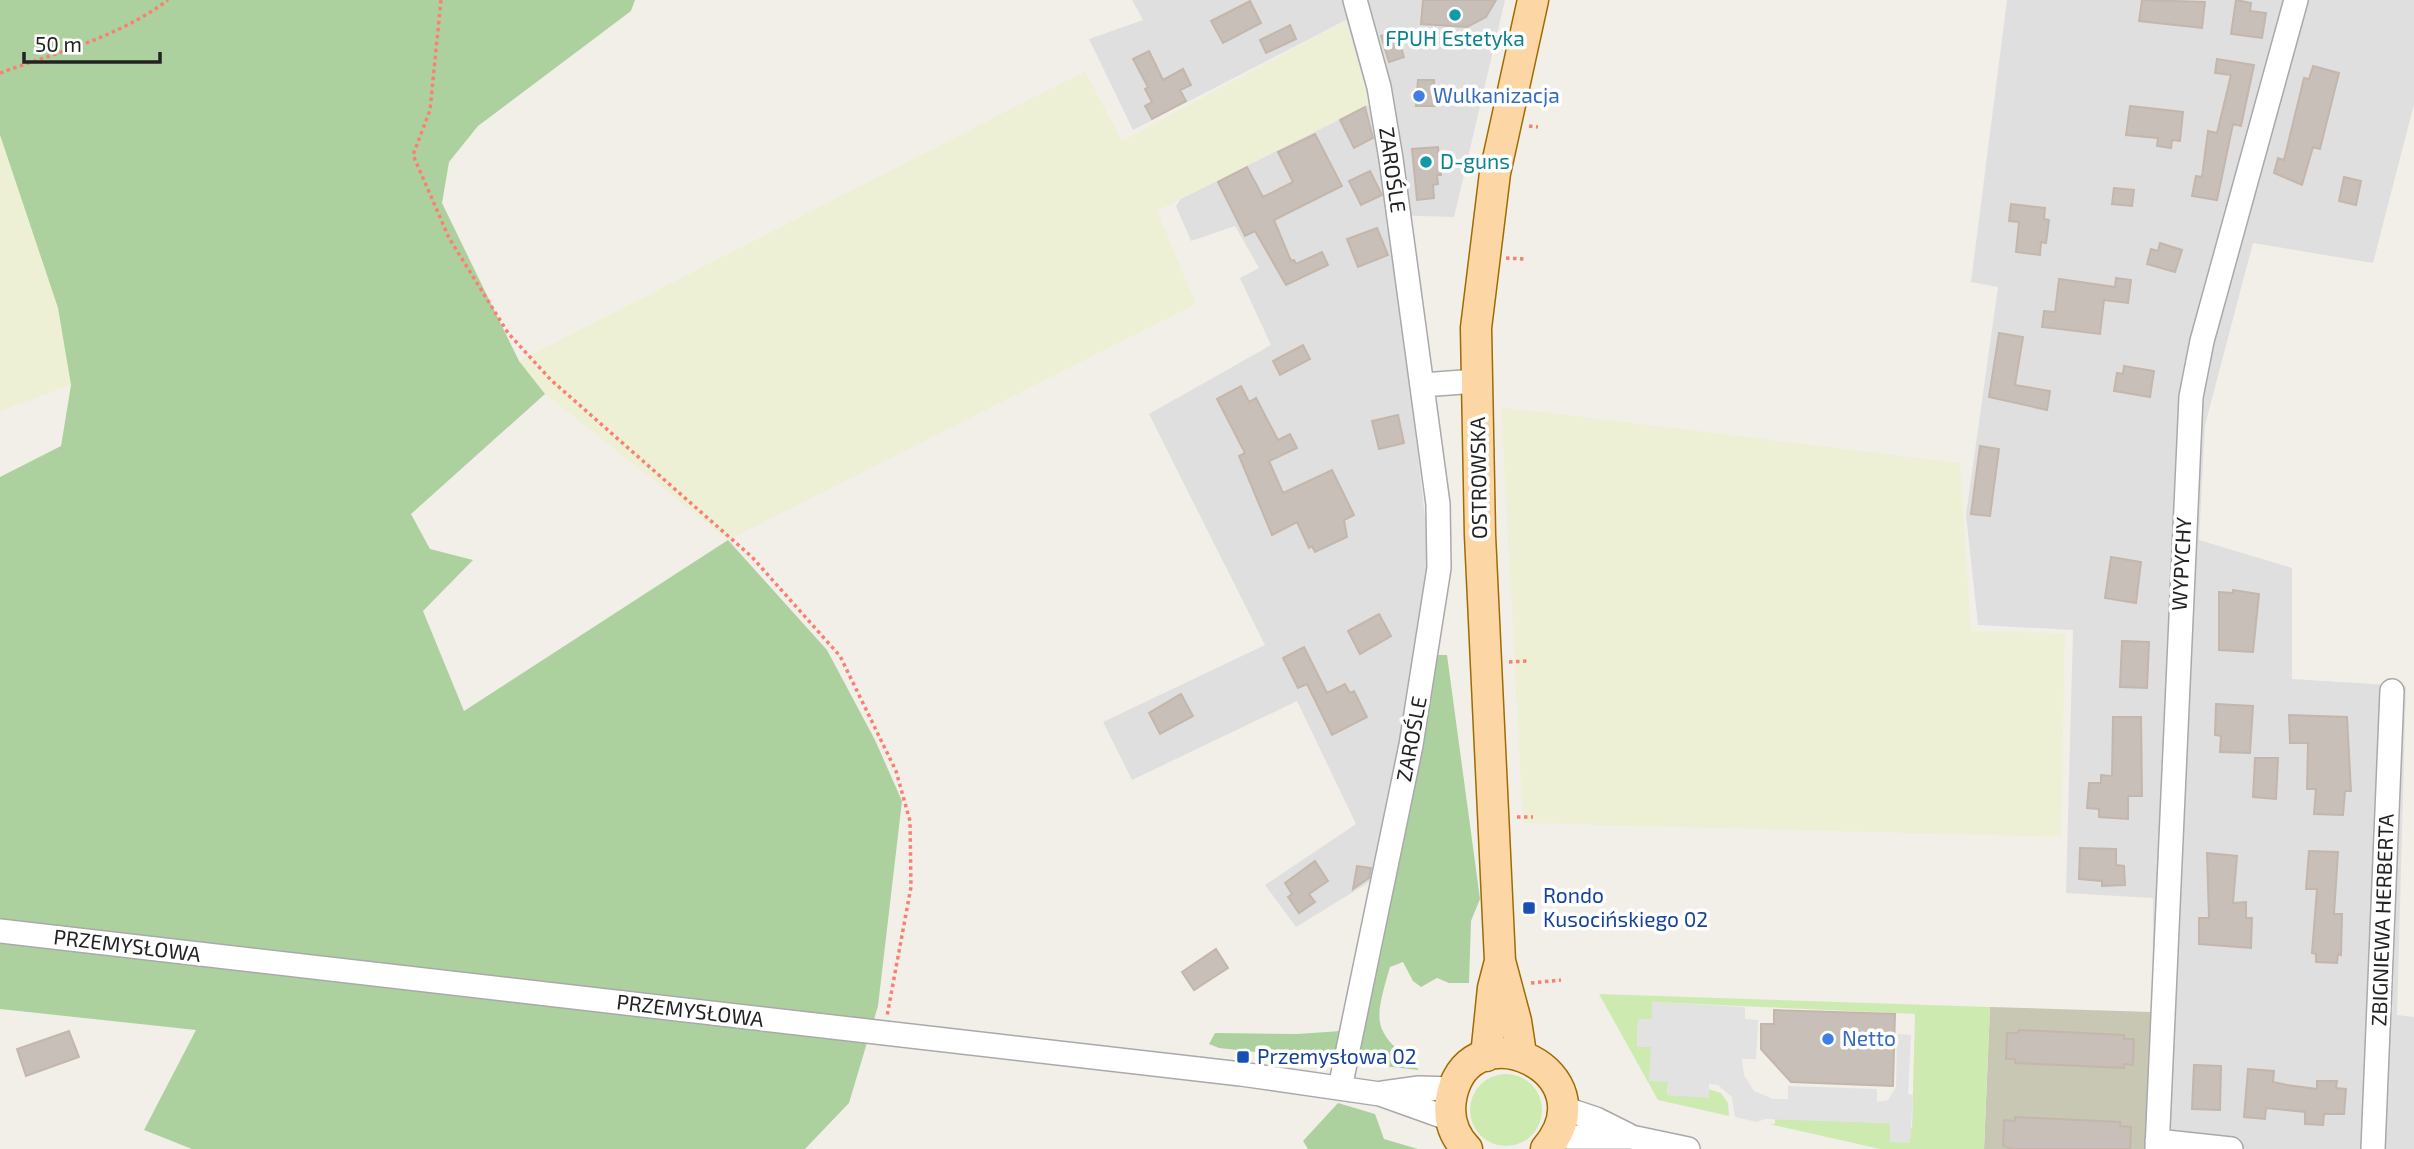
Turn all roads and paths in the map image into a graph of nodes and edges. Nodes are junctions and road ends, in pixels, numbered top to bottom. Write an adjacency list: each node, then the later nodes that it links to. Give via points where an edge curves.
1 (168, 0): 6 (path, via 70,51)
2 (441, 0): 13 (path, via 430,110 413,155 449,238 508,333 551,380 752,557 840,656 896,771 910,821 911,887)
3 (1355, 0): 8 (street, ZAROŚLE, via 1379,88)
4 (1533, 0): 7 (main road, OSTROWSKA, via 1491,200 1476,328)
5 (2297, 0): 21 (street, WYPYCHY, via 2202,341 2191,397)
6 (0, 73)
7 (1477, 381): 8 (street); 11 (main road, OSTROWSKA)
8 (1422, 385): 16 (street, ZAROŚLE, via 1438,504 1439,568 1412,745)
9 (2392, 691): 25 (street, ZBIGNIEWA HERBERTA)
10 (0, 931): 13 (street, PRZEMYSŁOWA)
11 (1500, 979): 12 (path); 14 (main road, OSTROWSKA); 15 (main road, OSTROWSKA)
12 (1561, 980)
13 (884, 1033): 16 (street, PRZEMYSŁOWA)
14 (1521, 1054): 15 (main road); 20 (main road, via 1551,1074 1559,1090)
15 (1486, 1056): 17 (main road, via 1466,1069)
16 (1340, 1088): 18 (street, PRZEMYSŁOWA)
17 (1453, 1089): 18 (street, PRZEMYSŁOWA); 19 (main road)
18 (1380, 1094): 19 (street, PRZEMYSŁOWA)
19 (1450, 1119): 22 (main road)
20 (1555, 1131): 23 (street, via 1596,1119 1631,1137)
21 (2157, 1145): 24 (street, WYPYCHY)
22 (1467, 1149)
23 (1688, 1149)
24 (2231, 1149)
25 (2373, 1149)

